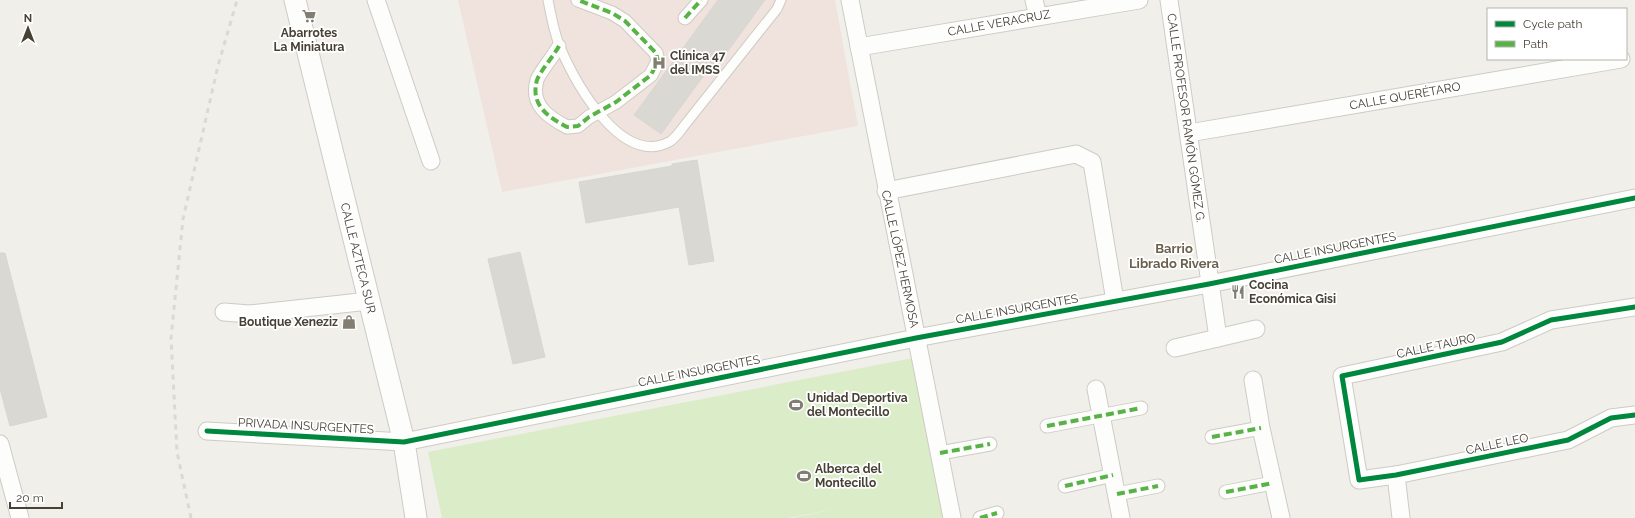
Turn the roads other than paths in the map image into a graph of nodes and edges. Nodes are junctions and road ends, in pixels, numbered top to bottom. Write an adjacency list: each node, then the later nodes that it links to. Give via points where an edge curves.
1 (295, 0): 21 (street, CALLE AZTECA SUR)
2 (376, 0): 17 (street)
3 (548, 0): 12 (lane)
4 (578, 0): 15 (street, via 612,13 625,21 656,53 658,61 651,75 616,102)
5 (701, 0): 11 (street)
6 (780, 0): 15 (lane, via 767,22 670,142 653,146 636,144 616,132)
7 (850, 0): 13 (street, CALLE LÓPEZ HERMOSA)
8 (1139, 0): 10 (street, CALLE VERACRUZ)
9 (1169, 0): 16 (street, CALLE PROFESOR RAMÓN GÓMEZ G.)
10 (1036, 8): 13 (street, CALLE VERACRUZ)
11 (685, 18)
12 (559, 46): 15 (lane, via 583,92); 15 (street, via 537,79 536,96 540,108 567,127 578,126)
13 (859, 47): 18 (street, CALLE LÓPEZ HERMOSA)
14 (1615, 60): 16 (street, CALLE QUERÉTARO)
15 (599, 111)
16 (1189, 133): 20 (street, CALLE PROFESOR RAMÓN GÓMEZ G.)
17 (431, 161)
18 (886, 191): 22 (street, via 1076,154 1092,162); 26 (street, CALLE LÓPEZ HERMOSA)
19 (1635, 198): 20 (street, CALLE INSURGENTES)
20 (1209, 284): 22 (street, CALLE INSURGENTES); 27 (street, CALLE PROFESOR RAMÓN GÓMEZ G.)
21 (369, 301): 24 (street, via 249,314); 38 (street, CALLE AZTECA SUR)
22 (1115, 301): 26 (street, CALLE INSURGENTES)
23 (1635, 307): 44 (street, CALLE TAURO, via 1551,320 1502,342 1342,376)
24 (224, 312)
25 (1256, 329): 27 (street)
26 (916, 338): 38 (street, CALLE INSURGENTES); 41 (street, CALLE LÓPEZ HERMOSA)
27 (1218, 338): 28 (street)
28 (1175, 348)
29 (1253, 380): 35 (street)
30 (1096, 389): 33 (street)
31 (1141, 408): 33 (street)
32 (1635, 414): 43 (street, CALLE LEO, via 1611,418 1568,440)
33 (1102, 416): 34 (street); 42 (street)
34 (1047, 426)
35 (1261, 428): 37 (street); 45 (street)
36 (207, 431): 38 (street, PRIVADA INSURGENTES)
37 (1212, 437)
38 (404, 442): 52 (street, CALLE AZTECA SUR)
39 (0, 444): 51 (street)
40 (990, 444): 41 (street)
41 (940, 453): 53 (street, CALLE LÓPEZ HERMOSA)
42 (1113, 475): 46 (street); 49 (street)
43 (1396, 475): 44 (street, CALLE LEO); 57 (street)
44 (1359, 480)
45 (1273, 483): 48 (street); 56 (street)
46 (1065, 486)
47 (1158, 486): 49 (street)
48 (1226, 492)
49 (1117, 494): 55 (street)
50 (997, 513): 54 (street)
51 (20, 518)
52 (416, 518)
53 (952, 518)
54 (980, 518)
55 (1121, 518)
56 (1281, 518)
57 (1402, 518)

